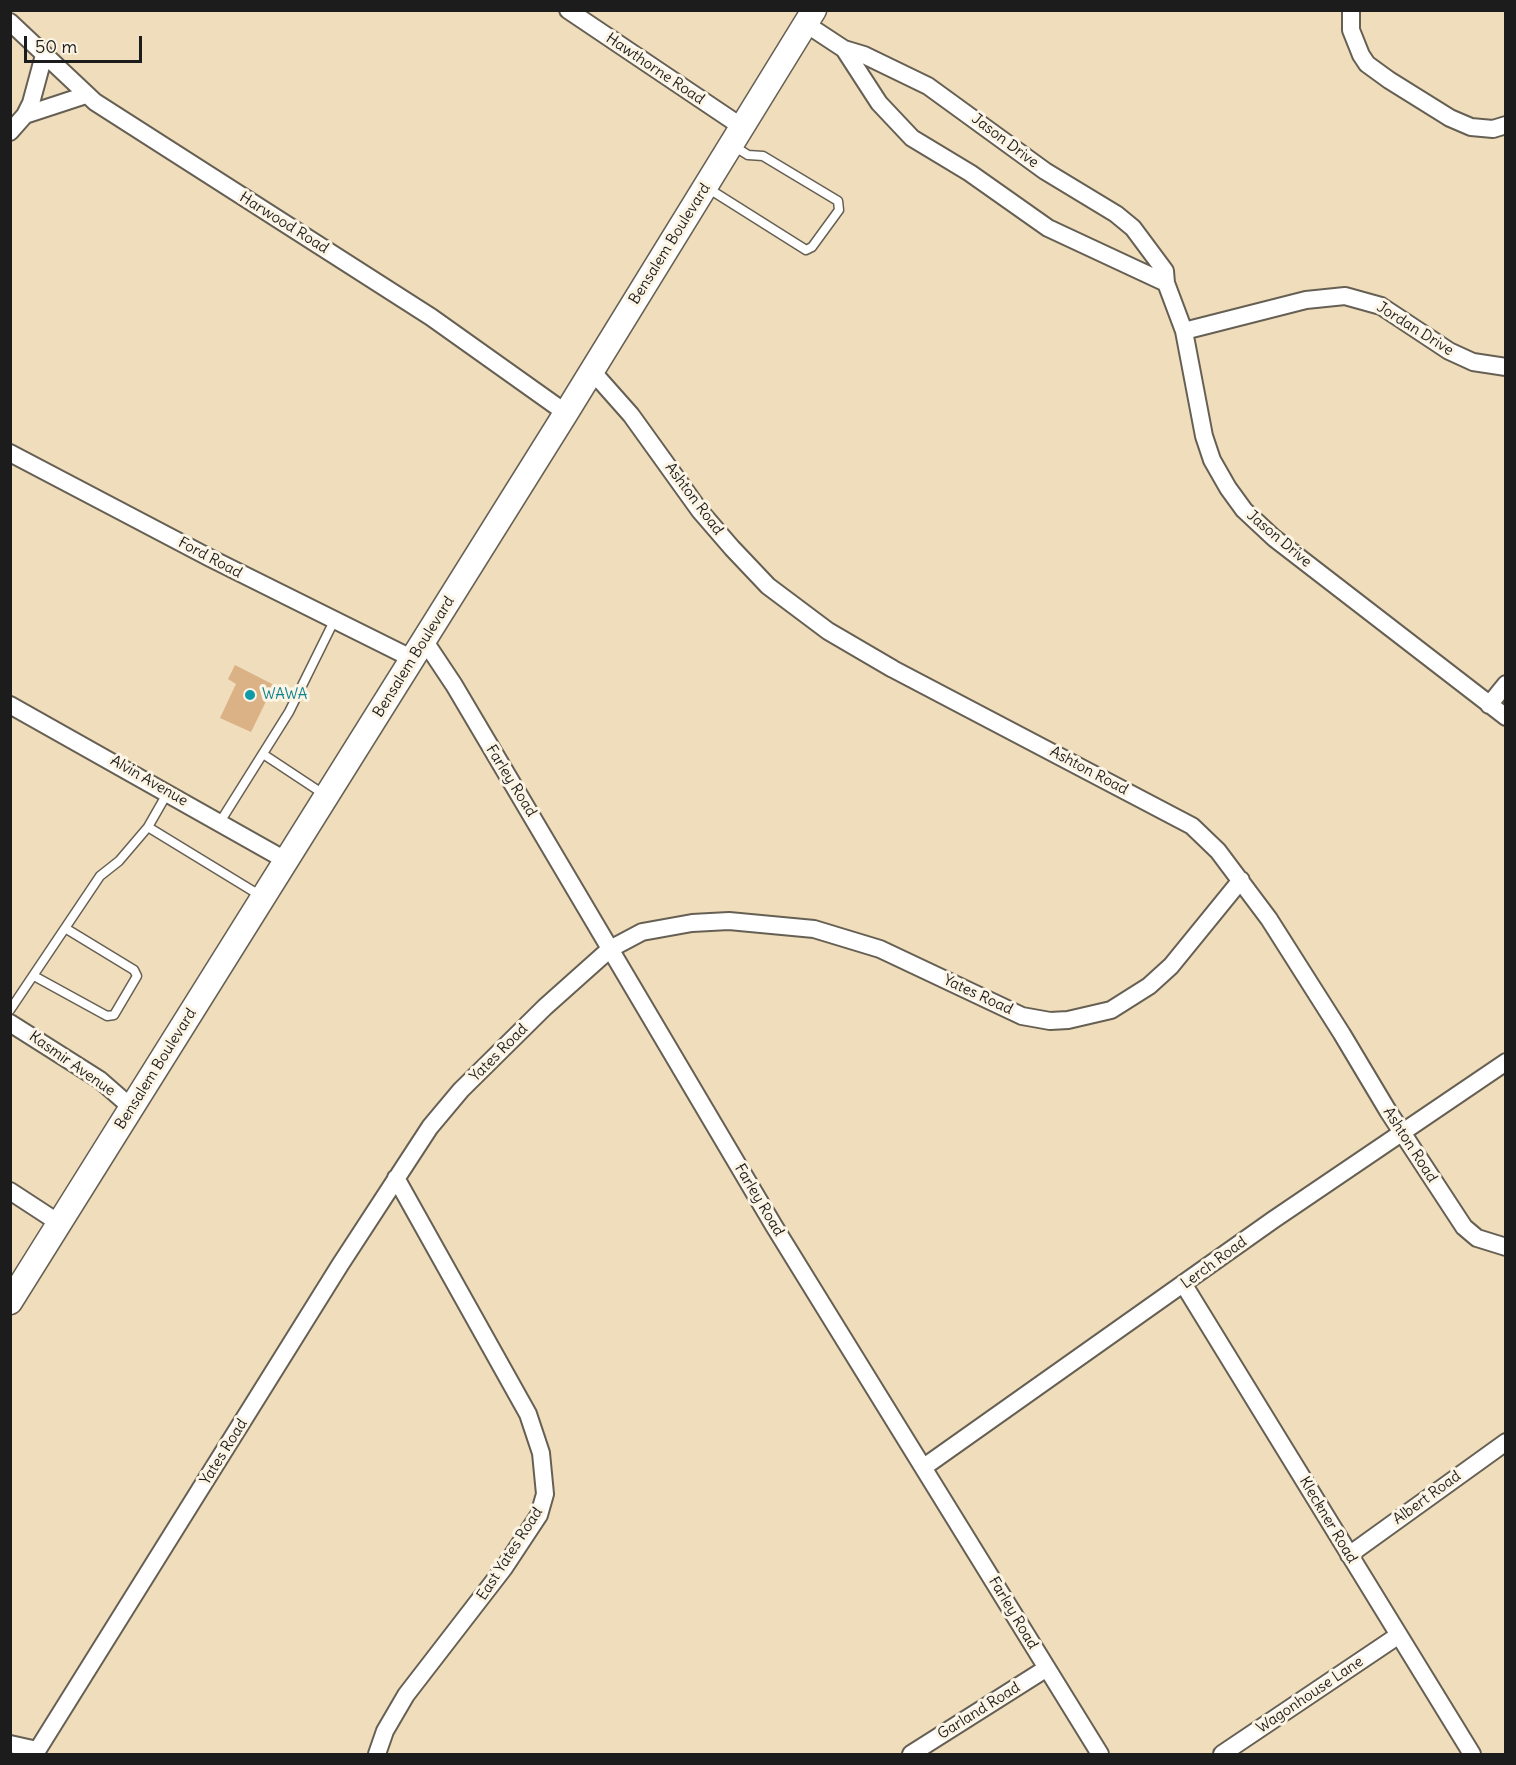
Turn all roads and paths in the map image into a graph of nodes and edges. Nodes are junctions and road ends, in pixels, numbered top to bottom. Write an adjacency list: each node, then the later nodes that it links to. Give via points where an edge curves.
1 (568, 10): 11 (street, Hawthorne Road)
2 (1351, 10): 9 (street, via 1351,30 1367,64 1450,118 1471,127 1493,129)
3 (810, 17): 5 (street, Jason Drive); 11 (main road, Bensalem Boulevard)
4 (10, 22): 6 (street, Harwood Road)
5 (844, 49): 13 (street, Jason Drive, via 879,103 912,138 1048,228); 13 (street, Jason Drive, via 928,86 1045,171 1116,214 1153,252 1165,271)
6 (44, 55): 7 (street, Harwood Road); 8 (street, via 32,104)
7 (86, 95): 8 (street); 17 (street, Harwood Road, via 431,316)
8 (25, 115): 10 (street)
9 (1506, 125)
10 (10, 132)
11 (736, 136): 12 (main road, Bensalem Boulevard); 12 (lane, via 748,155 764,156 838,201 839,210 806,250)
12 (705, 187): 16 (main road, Bensalem Boulevard)
13 (1166, 284): 14 (street, Jason Drive)
14 (1184, 331): 15 (street, Jordan Drive, via 1306,300 1345,296 1381,306 1449,351 1473,362); 23 (street, Jason Drive, via 1212,460 1244,510 1274,538)
15 (1506, 367)
16 (592, 371): 17 (main road, Bensalem Boulevard); 31 (street, Ashton Road, via 631,415 700,511 768,586 863,653 1192,826)
17 (566, 413): 20 (main road, Bensalem Boulevard)
18 (10, 453): 19 (street, Ford Road)
19 (334, 621): 20 (street, Ford Road); 25 (lane, via 288,712)
20 (418, 650): 27 (main road, Bensalem Boulevard); 34 (street, Farley Road, via 454,685)
21 (1506, 684): 23 (street)
22 (10, 705): 26 (street, Alvin Avenue)
23 (1489, 705): 24 (street, Jason Drive)
24 (1506, 717)
25 (262, 753): 27 (lane); 28 (lane)
26 (168, 792): 28 (street, Alvin Avenue); 29 (lane)
27 (327, 796): 30 (main road, Bensalem Boulevard)
28 (220, 822): 30 (street, Alvin Avenue)
29 (148, 827): 32 (lane); 33 (lane, via 119,861 100,876)
30 (287, 861): 32 (main road, Bensalem Boulevard)
31 (1241, 880): 34 (street, Yates Road, via 1171,966 1149,986 1111,1010 1068,1020 1022,1016 880,949 814,929 729,921 692,923 642,932); 40 (street, Ashton Road)
32 (264, 897): 39 (main road, Bensalem Boulevard)
33 (65, 928): 35 (lane); 35 (lane, via 134,970 137,976 114,1015 107,1016)
34 (610, 949): 41 (street, Yates Road, via 462,1090 430,1127); 48 (street, Farley Road, via 774,1226)
35 (34, 976): 36 (lane)
36 (10, 1011)
37 (10, 1023): 39 (street, Kasmir Avenue, via 100,1080)
38 (1506, 1062): 40 (street, Lerch Road)
39 (132, 1108): 43 (main road, Bensalem Boulevard)
40 (1404, 1133): 44 (street, Ashton Road, via 1464,1227 1476,1238); 45 (street, Lerch Road)
41 (396, 1178): 53 (street, Yates Road); 54 (street, East Yates Road, via 528,1414 541,1453 545,1494 539,1515 504,1568 406,1695 385,1731)
42 (10, 1191): 43 (street)
43 (59, 1223): 46 (main road, Bensalem Boulevard)
44 (1506, 1247)
45 (1184, 1285): 48 (street, Lerch Road); 49 (street, Kleckner Road)
46 (10, 1302)
47 (1506, 1442): 49 (street, Albert Road)
48 (924, 1467): 51 (street, Farley Road)
49 (1349, 1555): 50 (street, Kleckner Road)
50 (1398, 1635): 57 (street, Wagonhouse Lane); 58 (street, Kleckner Road)
51 (1047, 1668): 55 (street, Garland Road); 56 (street, Farley Road)
52 (10, 1744): 53 (street, Yates Road)
53 (36, 1752)
54 (377, 1755)
55 (911, 1755)
56 (1100, 1755)
57 (1222, 1755)
58 (1472, 1755)

